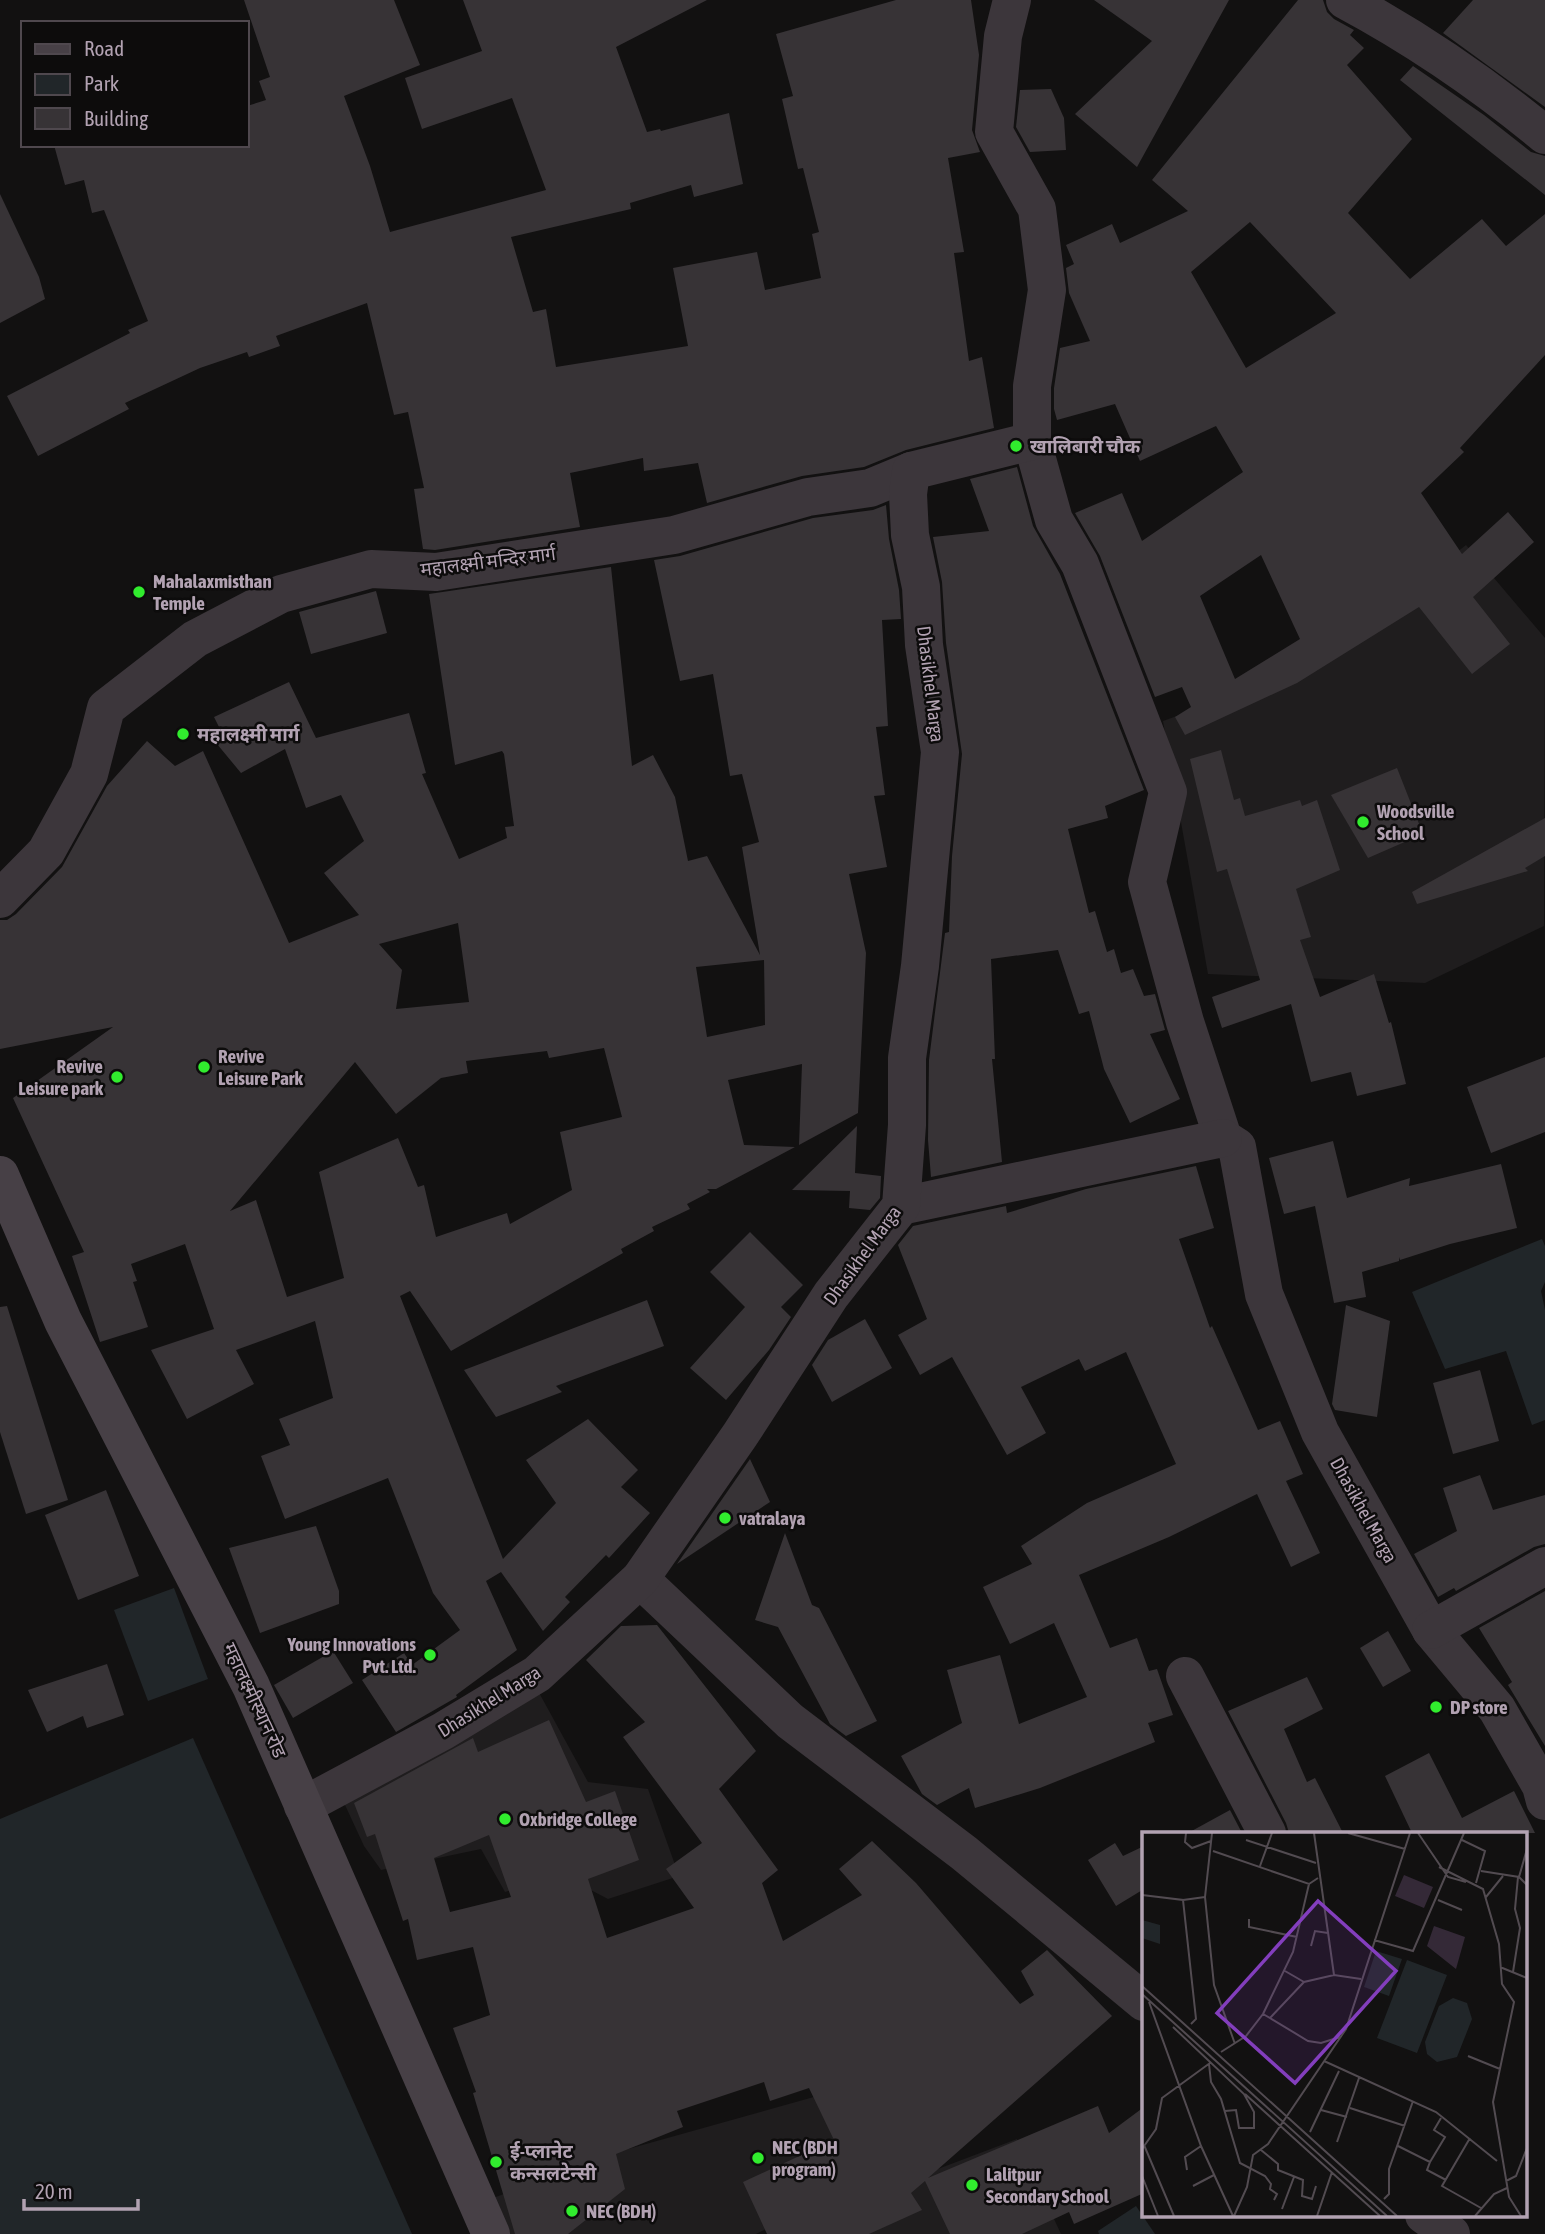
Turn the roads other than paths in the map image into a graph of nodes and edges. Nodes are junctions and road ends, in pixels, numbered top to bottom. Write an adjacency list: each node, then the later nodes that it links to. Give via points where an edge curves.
1 (1012, 0): 4 (street, Dhasikhel Marga, via 1003,36 994,132 1037,209 1042,249 1047,290 1032,386)
2 (1345, 0): 3 (street, via 1440,57)
3 (1545, 135)
4 (1032, 441): 5 (street); 7 (street, Dhasikhel Marga, via 1054,520 1080,564 1168,792 1147,881 1185,1022)
5 (911, 471): 6 (street, महालक्ष्मी मन्दिर मार्ग, via 870,488 808,498 674,536 436,572 371,569 281,594 195,639 106,708 89,774 46,852); 9 (street, Dhasikhel Marga, via 910,535 921,587 924,645 940,752 907,1058)
6 (0, 899)
7 (1223, 1138): 9 (street); 12 (street, Dhasikhel Marga, via 1237,1147 1264,1294 1320,1432)
8 (0, 1175): 15 (street, महालक्ष्मीस्थान रोड, via 62,1321 251,1686)
9 (901, 1206): 11 (street, Dhasikhel Marga, via 831,1295)
10 (1545, 1566): 12 (street)
11 (640, 1579): 15 (street, Dhasikhel Marga, via 537,1674); 17 (street, via 790,1721)
12 (1431, 1630): 14 (street, Dhasikhel Marga, via 1497,1709)
13 (1185, 1676): 16 (street)
14 (1545, 1801)
15 (303, 1806): 19 (street, महालक्ष्मीस्थान रोड)
16 (1265, 1832)
17 (1136, 1983)
18 (1425, 2216): 20 (street)
19 (491, 2234)
20 (1451, 2234)

